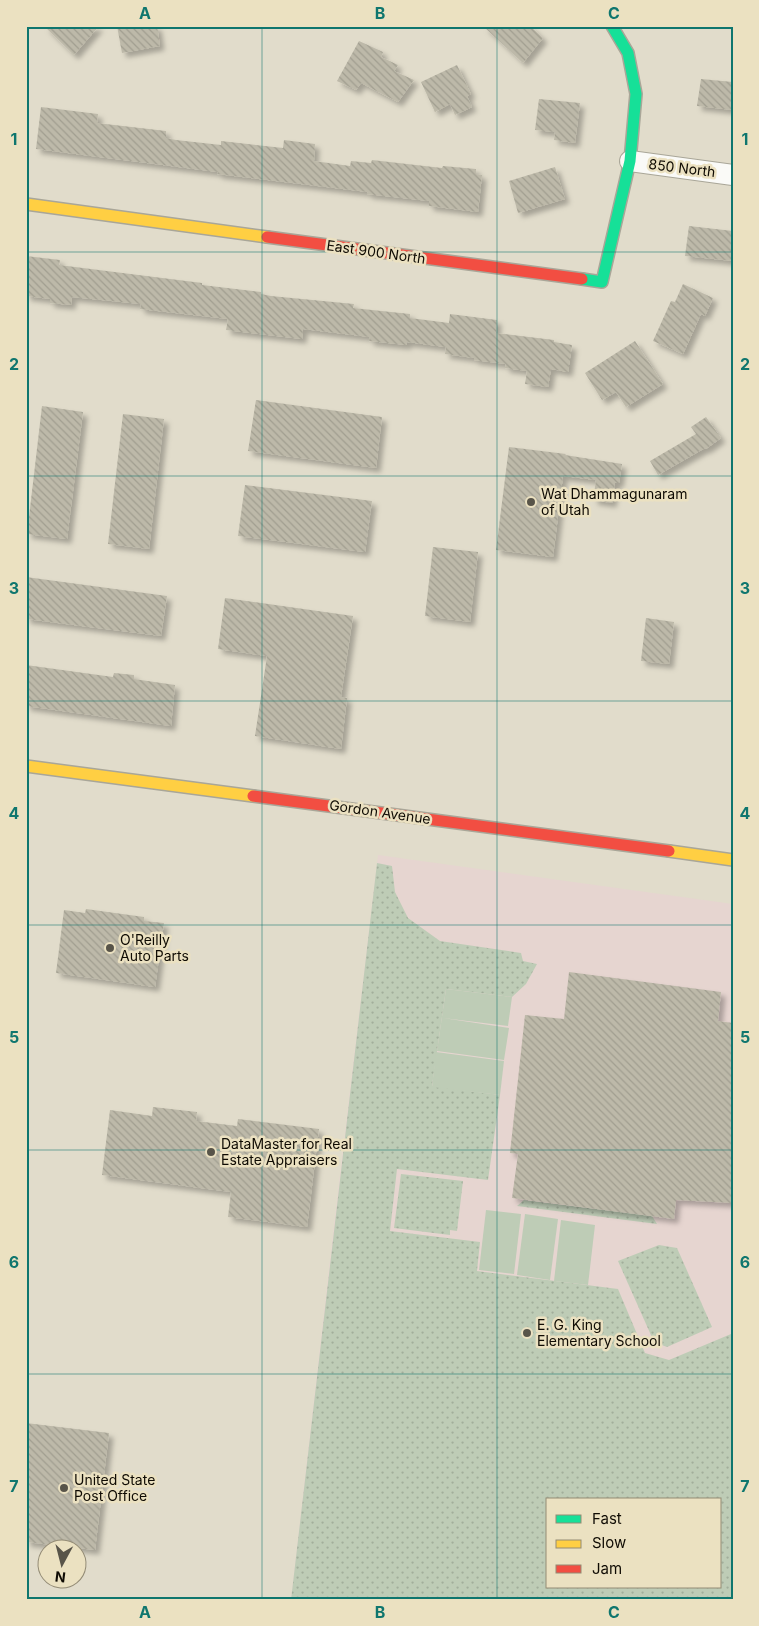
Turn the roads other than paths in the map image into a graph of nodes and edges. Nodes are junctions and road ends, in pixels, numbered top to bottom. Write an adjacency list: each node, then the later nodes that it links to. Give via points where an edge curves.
1 (612, 26): 2 (street, via 628,53 636,94)
2 (630, 161): 3 (street, 850 North); 4 (street, East 900 North, via 602,282)
3 (733, 175)
4 (26, 204)
5 (26, 766): 6 (street, Gordon Avenue)
6 (733, 860)

